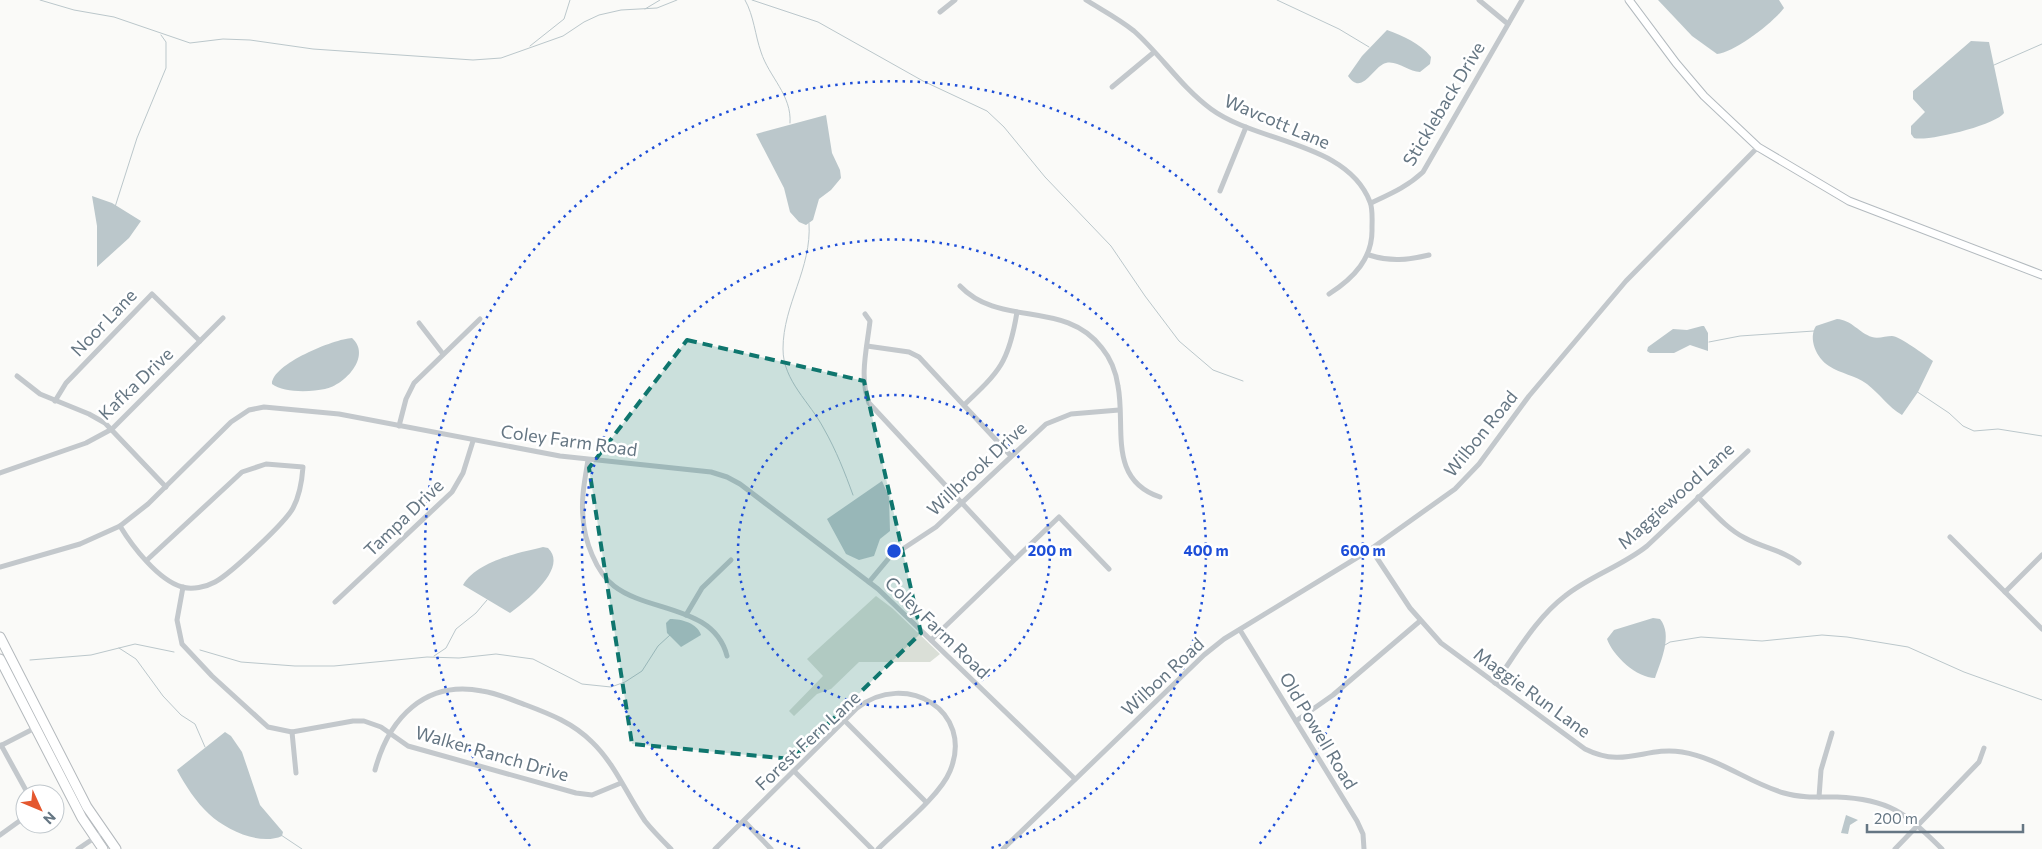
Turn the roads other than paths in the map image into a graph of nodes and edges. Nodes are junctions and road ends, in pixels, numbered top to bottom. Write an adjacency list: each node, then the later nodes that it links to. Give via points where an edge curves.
1 (955, 0): 6 (street)
2 (1086, 0): 8 (street, Wavcott Lane, via 1135,32)
3 (1479, 0): 7 (street)
4 (1522, 0): 7 (street, Stickleback Drive)
5 (1629, 0): 11 (street, via 1704,96)
6 (940, 12)
7 (1508, 24): 13 (street, Stickleback Drive, via 1423,172 1396,192)
8 (1153, 52): 9 (street); 10 (street, Wavcott Lane, via 1204,104)
9 (1112, 87)
10 (1246, 127): 12 (street); 13 (street, Wavcott Lane, via 1333,161 1361,184)
11 (1758, 147): 16 (street, via 1865,208); 44 (street, Wilbon Road, via 1617,291 1464,480)
12 (1220, 191)
13 (1371, 203): 14 (street, Wavcott Lane)
14 (1369, 255): 15 (street, via 1386,260 1407,260); 18 (street, via 1347,282)
15 (1429, 255)
16 (2042, 275)
17 (960, 286): 19 (street, via 971,298 984,305)
18 (1330, 294)
19 (1016, 312): 29 (street, via 1012,341 1004,363); 30 (street, via 1066,321 1096,340 1112,363 1119,387)
20 (865, 314): 25 (street, via 870,321)
21 (223, 318): 24 (street, Kafka Drive)
22 (480, 319): 26 (street)
23 (419, 323): 26 (street)
24 (200, 341): 28 (street, Noor Lane, via 152,294 66,383); 32 (street, Kafka Drive)
25 (867, 346): 29 (street, via 909,352 919,357); 41 (street, via 864,378 869,403)
26 (443, 354): 31 (street, via 410,388)
27 (17, 376): 28 (street)
28 (55, 401): 32 (street, via 89,414)
29 (964, 405): 35 (street)
30 (1119, 410): 35 (street, Willbrook Drive, via 1071,414 1046,424); 39 (street, via 1122,457 1127,469 1150,493)
31 (400, 426): 33 (street, Coley Farm Road); 38 (street, Coley Farm Road, via 313,410 254,408 231,422)
32 (112, 429): 37 (street, Kafka Drive, via 86,443); 38 (street)
33 (473, 441): 36 (street, Coley Farm Road); 55 (street, Tampa Drive, via 463,472 452,492)
34 (1748, 450): 40 (street, Maggiewood Lane)
35 (1011, 456): 41 (street, Willbrook Drive)
36 (588, 460): 52 (street, Coley Farm Road, via 700,471 727,477); 56 (street, via 583,518 589,545 603,574 622,591)
37 (0, 473)
38 (166, 486): 42 (street, Coley Farm Road)
39 (1160, 497)
40 (1698, 497): 49 (street, via 1735,532 1755,543 1789,554); 64 (street, Maggiewood Lane, via 1639,552 1565,596 1546,614)
41 (961, 504): 46 (street); 52 (street, Willbrook Drive, via 929,532 889,558)
42 (120, 526): 47 (street); 50 (street, Coley Farm Road, via 80,544)
43 (1950, 537): 54 (street)
44 (1371, 549): 57 (street, Maggie Run Lane); 59 (street, Wilbon Road)
45 (2042, 555): 54 (street)
46 (1014, 558): 51 (street, via 1059,517); 61 (street)
47 (147, 560): 53 (street, via 164,578); 53 (street, via 242,472 266,464 303,467 298,496 284,519 220,579 208,586)
48 (732, 560): 56 (street, via 702,588)
49 (1799, 563)
50 (0, 567)
51 (1109, 569)
52 (869, 582): 61 (street, Coley Farm Road)
53 (183, 588): 68 (street, Walker Ranch Drive, via 177,628 185,649 259,721 274,729)
54 (2005, 592): 58 (street)
55 (335, 602)
56 (686, 615): 62 (street, via 718,636)
57 (1420, 621): 64 (street, Maggie Run Lane, via 1446,647); 66 (street, via 1334,695)
58 (2042, 629)
59 (1240, 630): 66 (street, Old Powell Road); 76 (street, Wilbon Road, via 1204,655)
60 (0, 637): 84 (highway)
61 (931, 640): 76 (street, Coley Farm Road)
62 (727, 656)
63 (0, 659): 67 (highway)
64 (1494, 683): 79 (street, Maggie Run Lane, via 1592,753 1623,758 1682,752 1702,757 1776,790 1801,797)
65 (845, 721): 74 (street, Forest Fern Lane); 80 (street); 80 (street, Forest Fern Lane, via 866,701 890,693 916,695 937,707 950,724 955,752 945,781)
66 (1296, 721): 96 (street, Old Powell Road, via 1357,820 1363,834)
67 (35, 728): 71 (street); 86 (highway)
68 (292, 732): 70 (street, Walker Ranch Drive, via 359,721); 75 (street)
69 (1832, 732): 79 (street, via 1821,770)
70 (389, 733): 73 (street); 77 (street, Walker Ranch Drive, via 408,746 576,793 592,795); 77 (street, via 408,710 430,696 457,690 482,691 550,714 575,727 601,752)
71 (0, 746): 78 (street)
72 (1984, 748): 83 (street, via 1979,762)
73 (375, 770)
74 (794, 771): 81 (street, Forest Fern Lane); 93 (street)
75 (296, 773)
76 (1075, 779): 95 (street, Wilbon Road)
77 (621, 783): 90 (street, via 646,822)
78 (22, 784)
79 (1819, 797): 83 (street, Maggie Run Lane, via 1877,801 1898,810)
80 (926, 802): 94 (street, Forest Fern Lane)
81 (744, 821): 91 (street, Forest Fern Lane); 92 (street)
82 (15, 824): 85 (street)
83 (1918, 826): 97 (street); 98 (street, Maggie Run Lane)
84 (103, 832): 86 (street); 89 (highway)
85 (0, 835)
86 (94, 838): 87 (street); 88 (highway)
87 (78, 849)
88 (103, 849)
89 (116, 849)
90 (671, 849)
91 (715, 849)
92 (771, 849)
93 (872, 849)
94 (878, 849)
95 (1004, 849)
96 (1364, 849)
97 (1895, 849)
98 (1942, 849)

